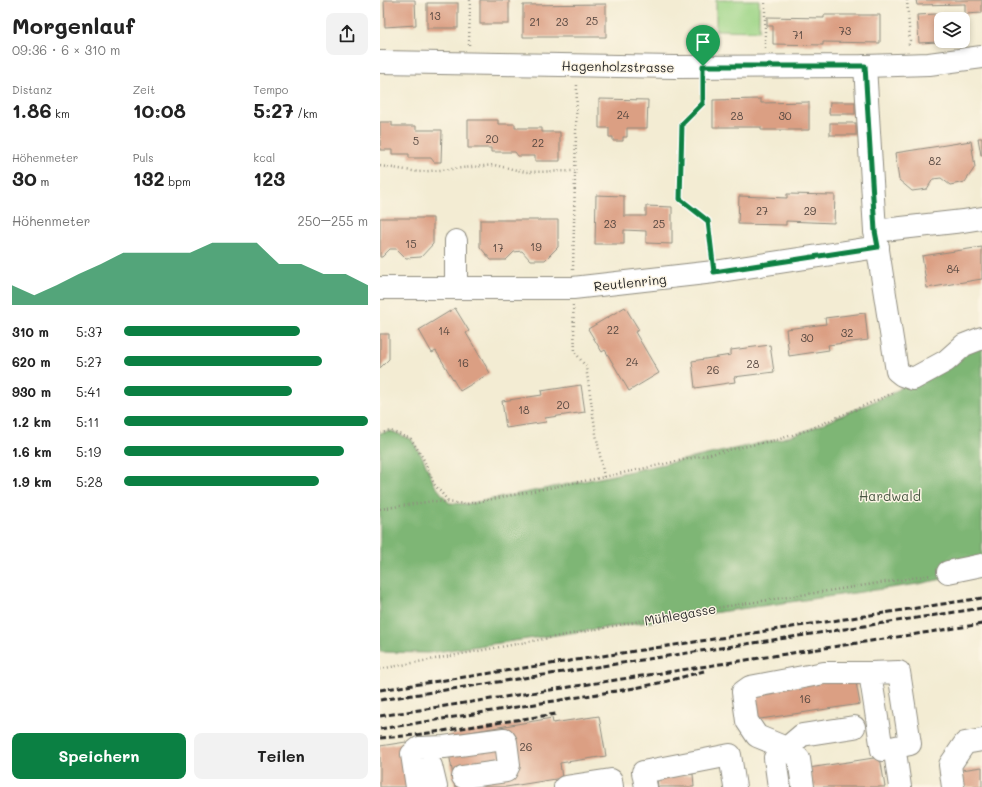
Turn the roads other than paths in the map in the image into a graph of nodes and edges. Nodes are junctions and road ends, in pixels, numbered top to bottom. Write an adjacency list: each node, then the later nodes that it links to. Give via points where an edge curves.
1 (982, 57): 3 (street, Hagenholzstrasse, via 929,64)
2 (380, 62): 3 (street, Hagenholzstrasse)
3 (865, 66): 5 (street)
4 (982, 218): 5 (street, Reutlenring)
5 (877, 239): 8 (street, Reutlenring, via 714,272 573,288); 9 (street, via 897,371 913,379 946,362 964,345)
6 (456, 241): 8 (street)
7 (380, 288): 8 (street, Reutlenring)
8 (456, 288)
9 (982, 338)
10 (982, 565): 11 (street)
11 (948, 572)
12 (870, 673): 15 (street, via 824,673 750,687 743,692 747,721 757,736)
13 (854, 727): 15 (street, via 802,734)
14 (982, 740): 28 (street, via 965,743 950,765)
15 (786, 748): 25 (street, via 775,758); 26 (street, via 799,759)
16 (896, 759): 27 (street)
17 (431, 766): 20 (street)
18 (463, 777): 19 (street, via 506,770 509,765 504,739 419,748 412,754)
19 (417, 787)
20 (436, 787)
21 (565, 787): 22 (street, via 610,780)
22 (612, 787)
23 (646, 787): 24 (street, via 643,772 730,755)
24 (735, 787)
25 (779, 787)
26 (803, 787)
27 (900, 787)
28 (953, 787)

